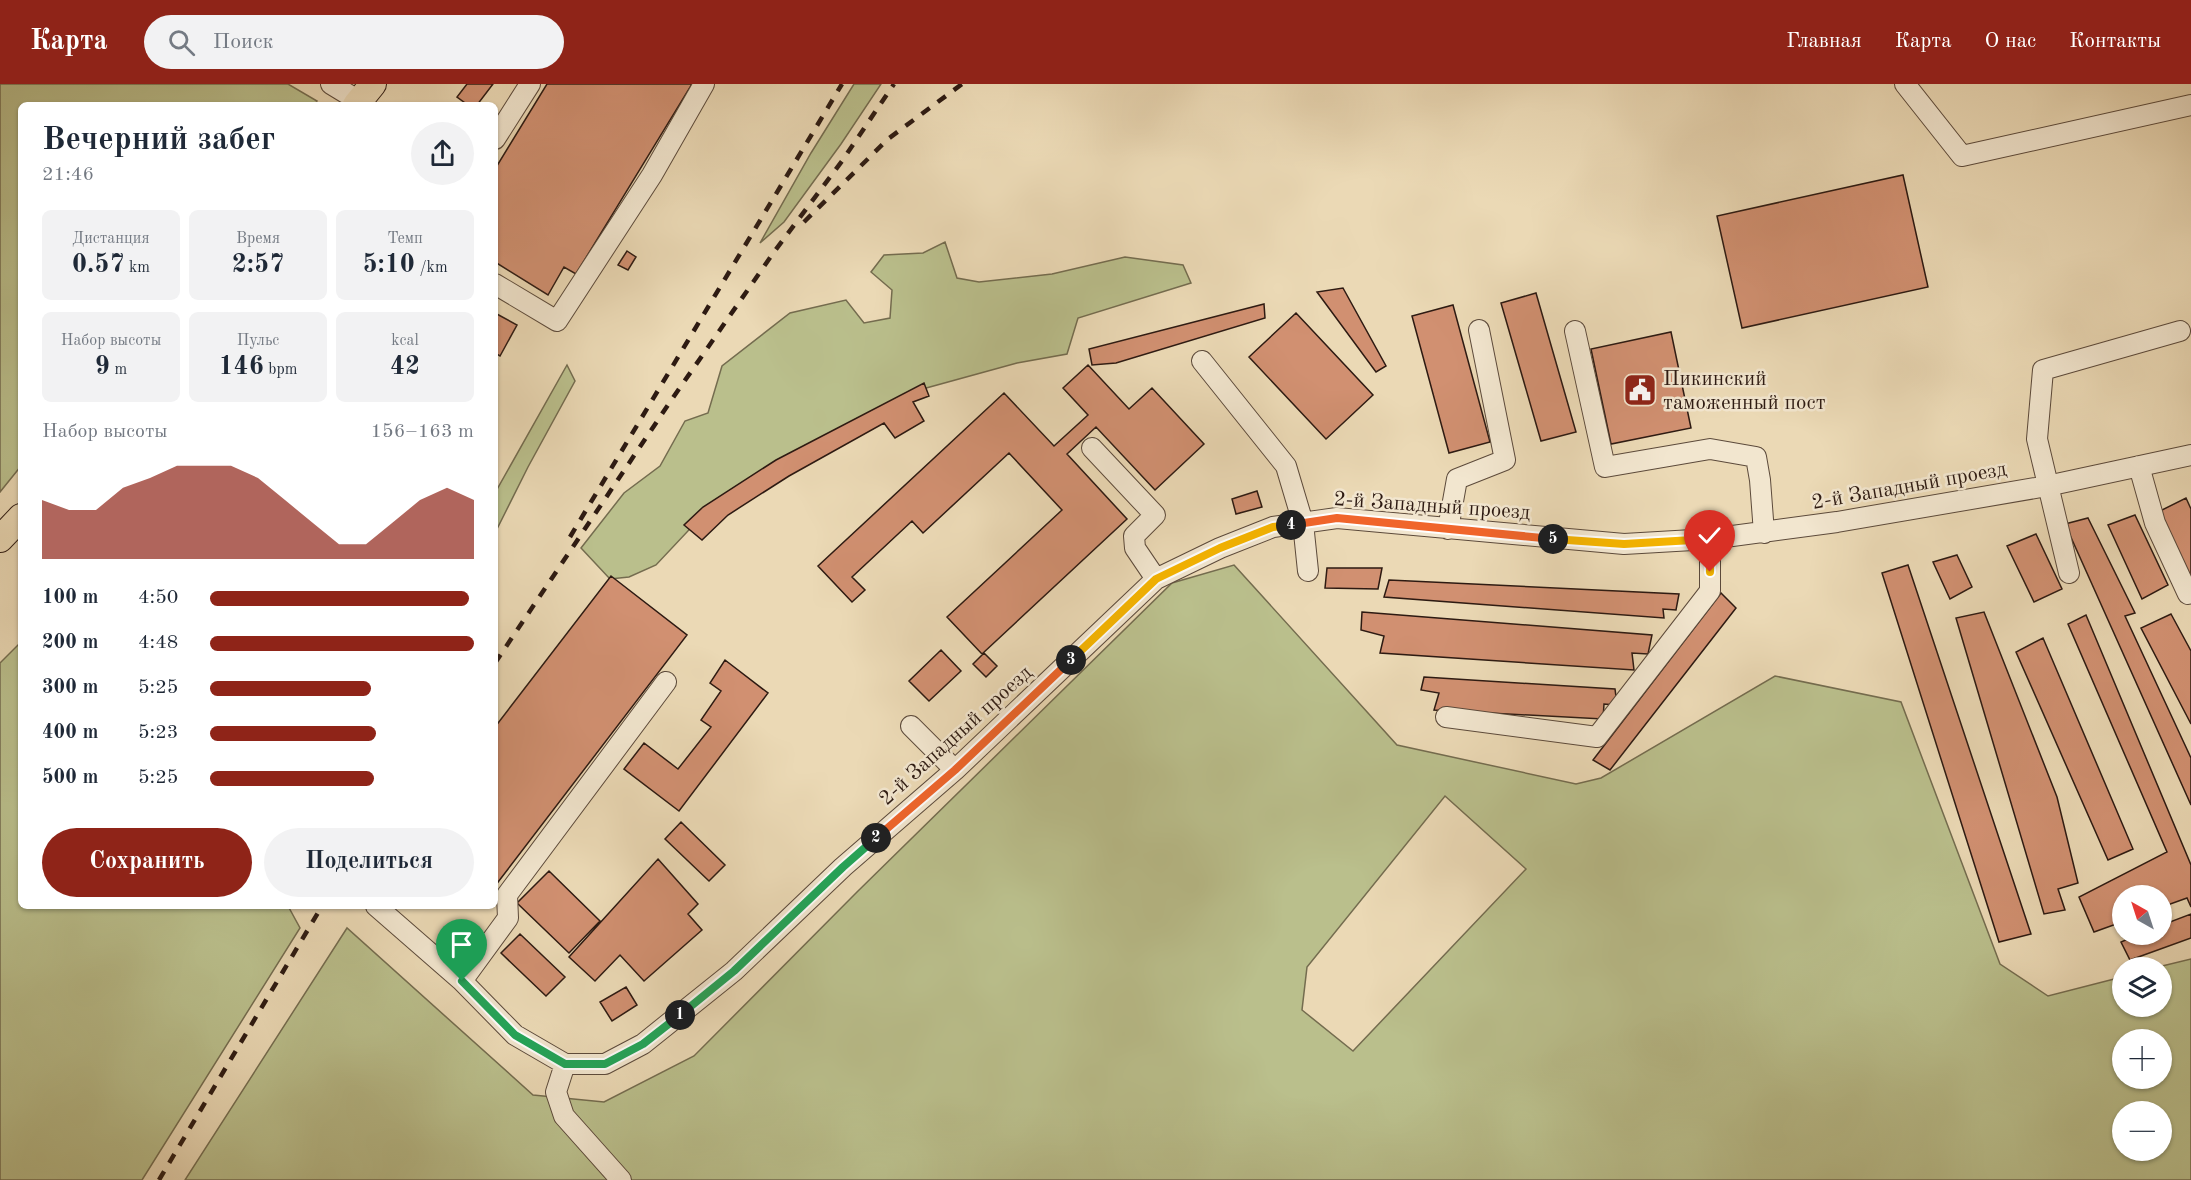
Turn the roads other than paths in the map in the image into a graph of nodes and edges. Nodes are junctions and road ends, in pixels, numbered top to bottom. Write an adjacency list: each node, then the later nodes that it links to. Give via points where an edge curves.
1 (331, 84): 5 (street)
2 (530, 84): 7 (street)
3 (705, 84): 8 (street, via 652,175 557,321)
4 (1905, 84): 6 (street, via 1962,156)
5 (363, 97)
6 (2191, 105)
7 (498, 134)
8 (498, 286)
9 (1479, 330): 19 (street, via 1505,460 1457,479)
10 (1575, 331): 20 (street, via 1605,467 1710,449 1756,458)
11 (2180, 331): 16 (street, via 2043,370 2037,439)
12 (1202, 361): 18 (street, via 1286,466)
13 (1092, 448): 25 (street, via 1155,515 1134,536 1135,548)
14 (2191, 454): 15 (street, 2-й Западный проезд)
15 (2139, 466): 16 (street, 2-й Западный проезд); 26 (street, via 2155,523 2188,594)
16 (2047, 486): 20 (street, 2-й Западный проезд); 24 (street)
17 (18, 520): 21 (main road)
18 (1303, 523): 19 (street, 2-й Западный проезд, via 1337,518); 23 (street); 25 (street, 2-й Западный проезд, via 1273,527)
19 (1448, 529): 22 (street, 2-й Западный проезд, via 1624,544)
20 (1764, 533): 22 (street, 2-й Западный проезд)
21 (0, 539)
22 (1710, 539): 28 (street, via 1710,591 1597,737)
23 (1308, 571)
24 (2069, 573)
25 (1156, 579): 30 (street, 2-й Западный проезд)
26 (2191, 593)
27 (666, 682): 32 (street, via 507,895 508,918)
28 (1446, 717)
29 (911, 726): 30 (street)
30 (955, 770): 33 (street, 2-й Западный проезд, via 843,867 734,971 643,1044 605,1064)
31 (379, 909): 32 (street)
32 (462, 981): 33 (street, via 515,1035)
33 (565, 1064): 34 (street, via 556,1092 564,1116)
34 (621, 1180)

